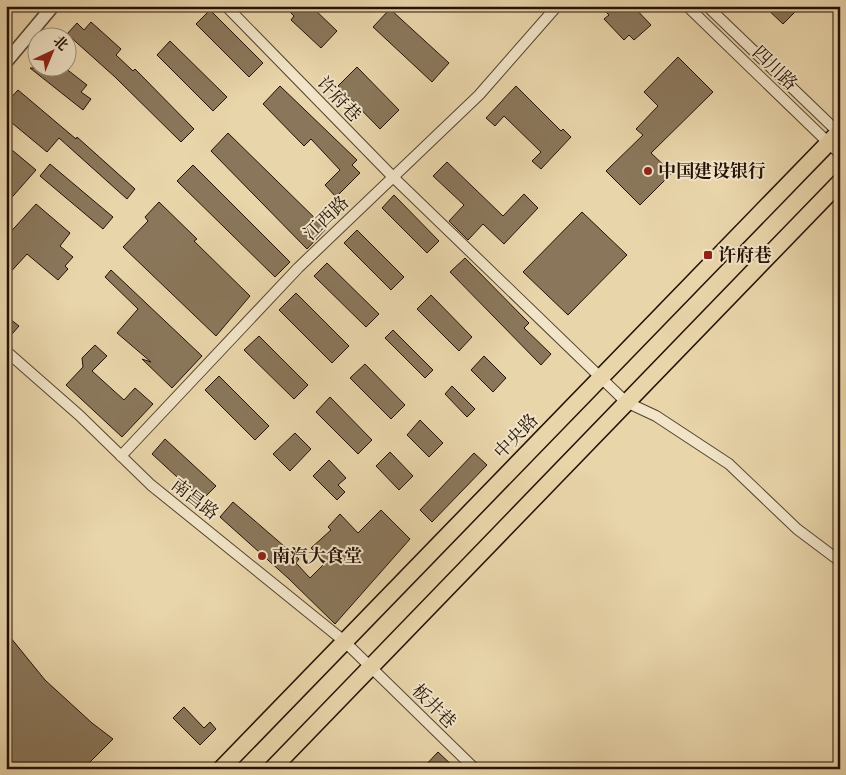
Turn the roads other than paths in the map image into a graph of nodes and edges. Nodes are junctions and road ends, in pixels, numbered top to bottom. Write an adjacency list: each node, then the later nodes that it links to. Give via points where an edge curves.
1 (53, 6): 6 (street)
2 (226, 6): 8 (street, 许府巷)
3 (556, 6): 8 (street, 江西路, via 479,96)
4 (687, 6): 7 (street, 四川路)
5 (707, 6): 7 (street, 四川路)
6 (6, 62)
7 (837, 139): 11 (main road, 中央路)
8 (393, 177): 11 (street, 许府巷); 13 (street, 江西路, via 298,268)
9 (840, 182): 12 (main road)
10 (6, 350): 13 (street, 南昌路)
11 (601, 378): 12 (street, 许府巷); 15 (main road, 中央路)
12 (626, 402): 14 (street, 许府巷, via 656,416 729,464 797,529 837,559); 16 (main road)
13 (121, 456): 15 (street, 南昌路, via 151,485)
14 (840, 557)
15 (344, 641): 16 (street, 南昌路); 17 (main road, 中央路)
16 (371, 666): 18 (main road); 19 (street, 板井巷)
17 (221, 769)
18 (272, 769)
19 (475, 769)

